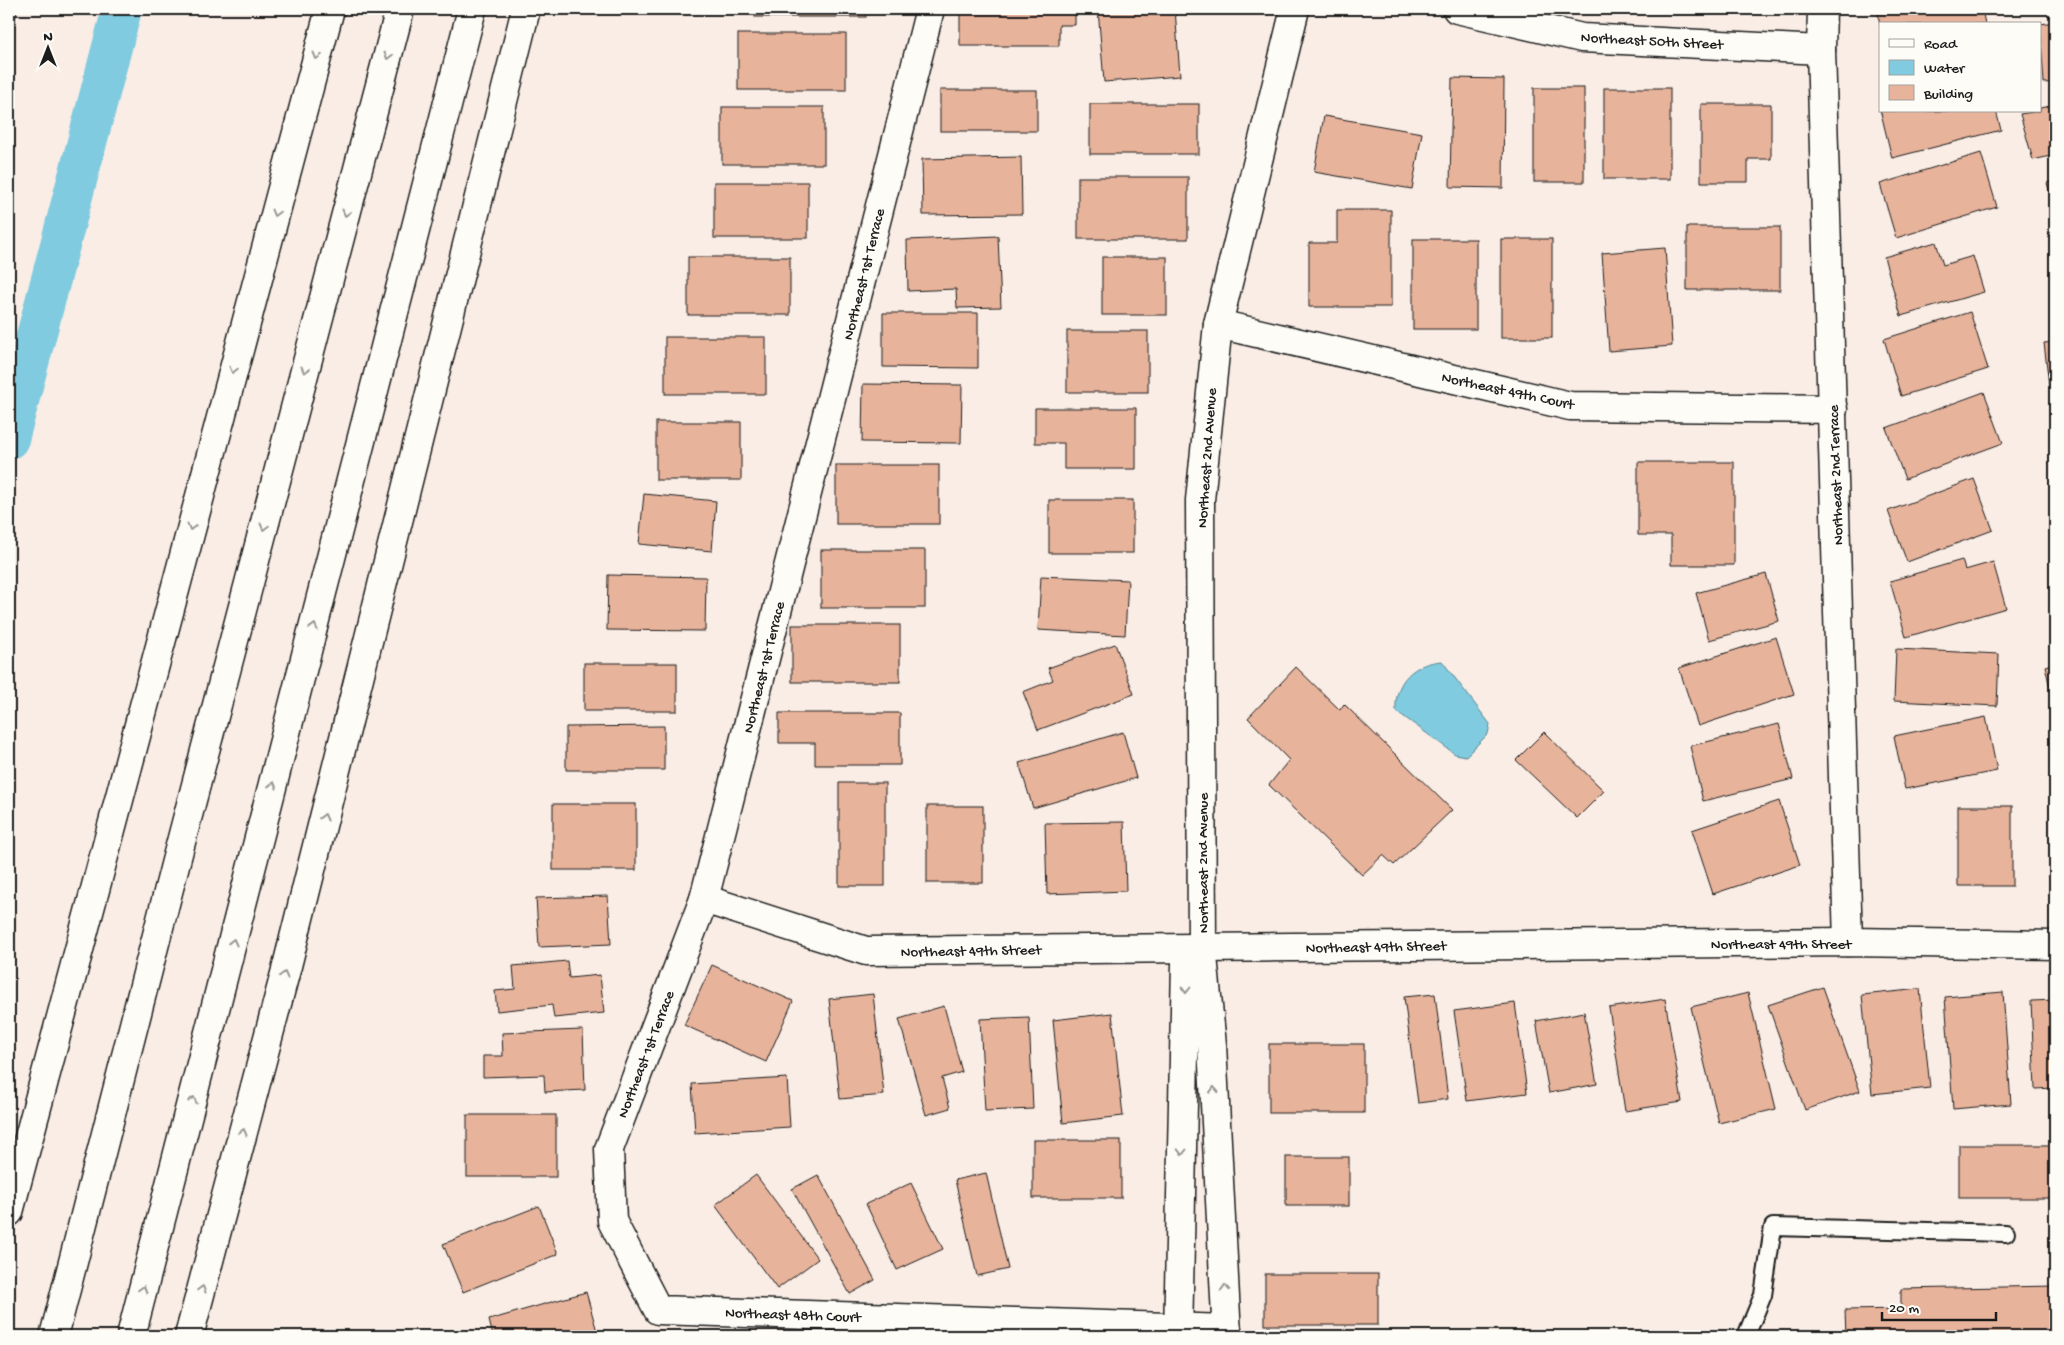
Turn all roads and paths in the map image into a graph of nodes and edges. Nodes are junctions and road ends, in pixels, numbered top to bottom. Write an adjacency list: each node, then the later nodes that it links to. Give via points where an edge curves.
1 (330, 9): 16 (main road, one-way to 16)
2 (400, 9): 21 (main road, one-way to 21)
3 (472, 9): 22 (main road, one-way to 3)
4 (526, 9): 23 (main road, one-way to 4, via 287,966)
5 (930, 9): 12 (main road, Northeast 1st Terrace)
6 (1296, 9): 10 (main road, Northeast 2nd Avenue)
7 (1457, 9): 9 (main road, Northeast 50th Street, via 1582,38)
8 (1822, 9): 9 (main road, Northeast 2nd Terrace)
9 (1821, 50): 11 (main road, Northeast 2nd Terrace)
10 (1218, 324): 11 (main road, Northeast 49th Court, via 1570,406); 15 (main road, Northeast 2nd Avenue, via 1200,500)
11 (1833, 409): 13 (main road, Northeast 2nd Terrace)
12 (704, 899): 15 (main road, Northeast 49th Street, via 866,951); 18 (main road, Northeast 1st Terrace, via 609,1149 612,1222)
13 (1848, 942): 14 (main road, Northeast 49th Street); 15 (main road, Northeast 49th Street)
14 (2055, 945)
15 (1202, 948): 19 (main road, Northeast 2nd Avenue, one-way to 19, via 1186,963); 20 (main road, Northeast 2nd Avenue, one-way to 15, via 1212,1045)
16 (9, 1212)
17 (2006, 1234): 24 (lane, via 1773,1226 1763,1295)
18 (658, 1310): 19 (main road, Northeast 48th Court)
19 (1178, 1332): 20 (main road, Northeast 48th Court)
20 (1227, 1333)
21 (54, 1336)
22 (131, 1336)
23 (189, 1336)
24 (1746, 1336)

